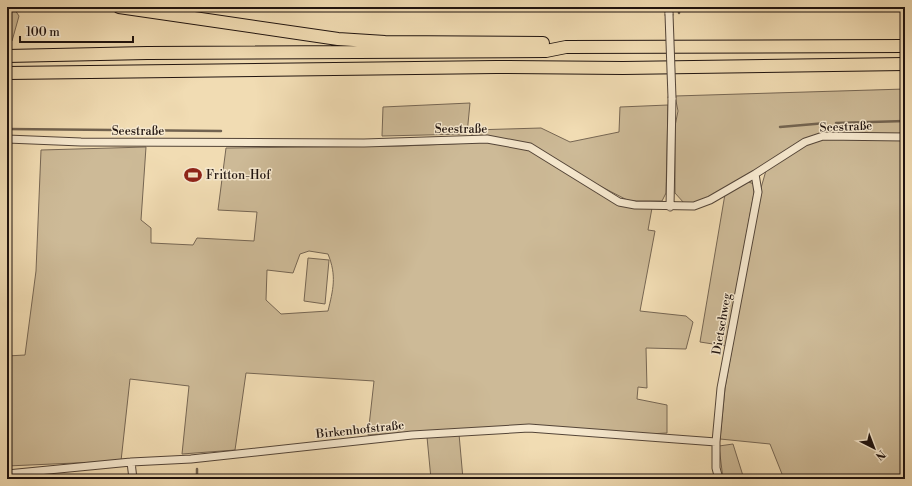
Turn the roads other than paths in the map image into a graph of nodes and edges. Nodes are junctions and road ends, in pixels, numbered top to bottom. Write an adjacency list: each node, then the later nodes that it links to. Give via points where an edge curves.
1 (119, 7): 4 (highway, via 338,39 386,42 546,42)
2 (669, 11): 11 (street, bridge, via 672,98)
3 (905, 46): 4 (highway)
4 (566, 47): 5 (highway, via 546,51)
5 (7, 56)
6 (905, 64): 7 (highway)
7 (7, 73)
8 (905, 137): 10 (street, Seestraße, via 823,136 806,142)
9 (7, 139): 11 (street, Seestraße, via 81,142 364,142 488,139 530,147 619,202)
10 (755, 174): 11 (street, Seestraße, via 710,200 694,206); 12 (street, Dietschweg, via 758,192 721,388)
11 (670, 206)
12 (716, 442): 13 (street, Birkenhofstraße, via 529,428 412,435 191,459); 16 (street, Dietschweg, via 716,468)
13 (131, 462): 14 (street, Birkenhofstraße); 15 (street)
14 (7, 474)
15 (133, 479)
16 (720, 479)

